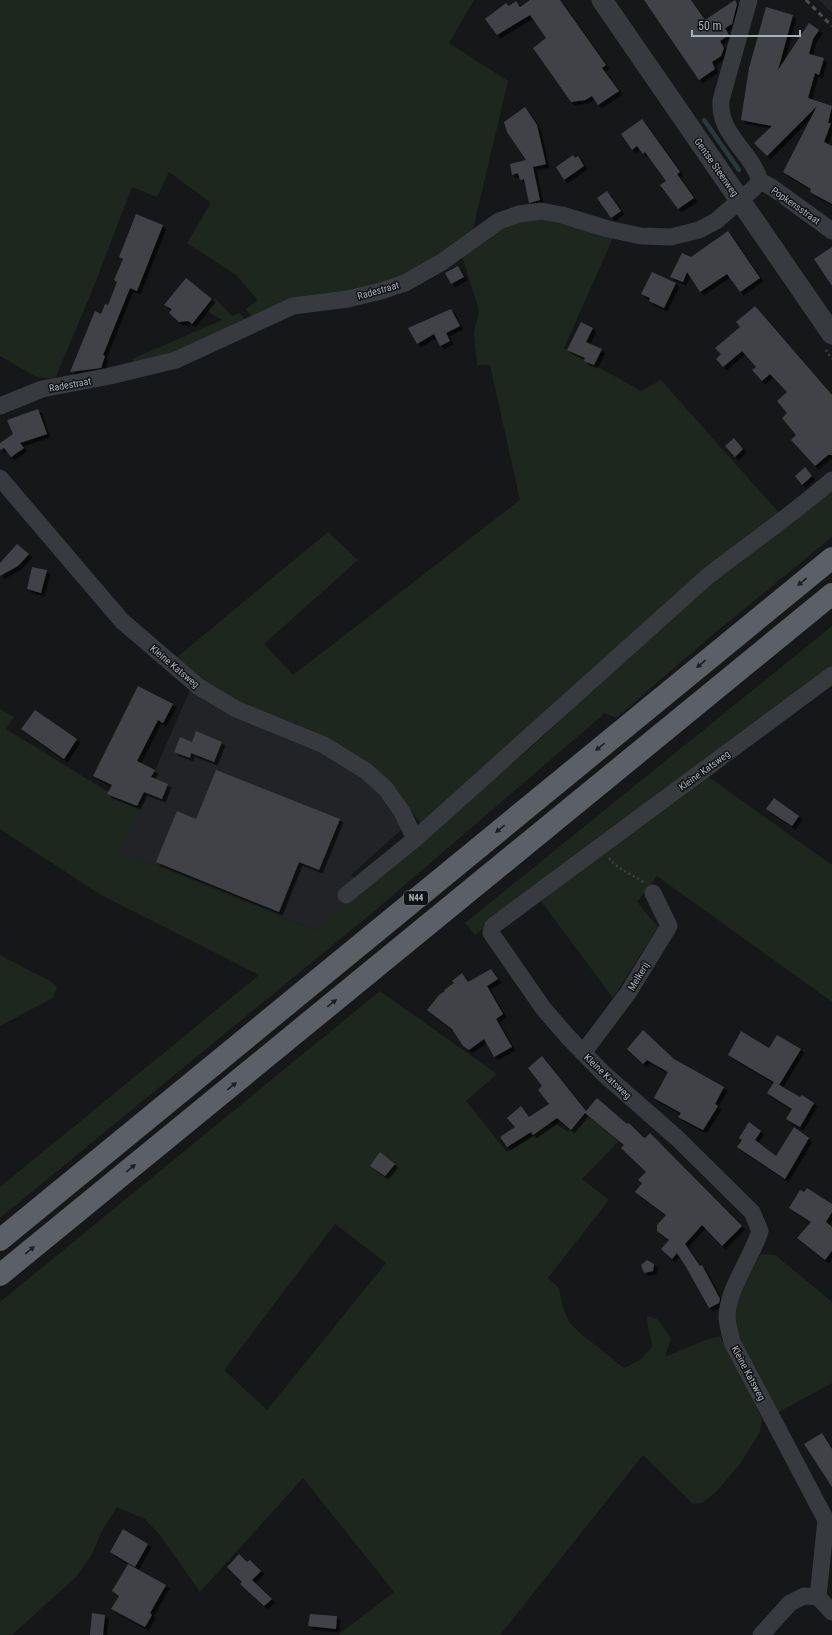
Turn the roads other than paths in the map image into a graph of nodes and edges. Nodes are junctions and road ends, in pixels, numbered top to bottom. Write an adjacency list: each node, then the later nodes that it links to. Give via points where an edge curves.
1 (602, 0): 4 (street, Gentse Steenweg)
2 (749, 0): 3 (street, via 720,109 726,126)
3 (760, 181): 4 (street, Radestraat); 5 (street, Popkensstraat)
4 (741, 200): 6 (street, Gentse Steenweg); 7 (street, Radestraat, via 716,221 699,230 671,237 640,236 541,211 519,214 499,221 442,262 405,283 348,299 293,306 176,360 42,389)
5 (832, 231)
6 (832, 334)
7 (0, 406)
8 (0, 478): 13 (street, Kleine Katsweg, via 122,621 199,687 236,709 324,745 366,771 386,789)
9 (832, 480): 13 (street, via 800,508 757,537 708,576)
10 (832, 558): 17 (highway, N44, one-way to 17)
11 (832, 594): 18 (highway, N44, one-way to 11)
12 (832, 675): 16 (street, Kleine Katsweg, via 493,926 491,933 543,1008)
13 (416, 839): 15 (street)
14 (653, 892): 16 (street, Melkerij, via 669,926 628,993)
15 (346, 895)
16 (583, 1053): 19 (street, Kleine Katsweg, via 677,1138 752,1212 760,1231 733,1292 727,1317 732,1342 826,1520)
17 (0, 1240)
18 (0, 1275)
19 (818, 1597): 20 (street); 21 (street, via 804,1596 790,1603)
20 (832, 1612)
21 (761, 1635)

